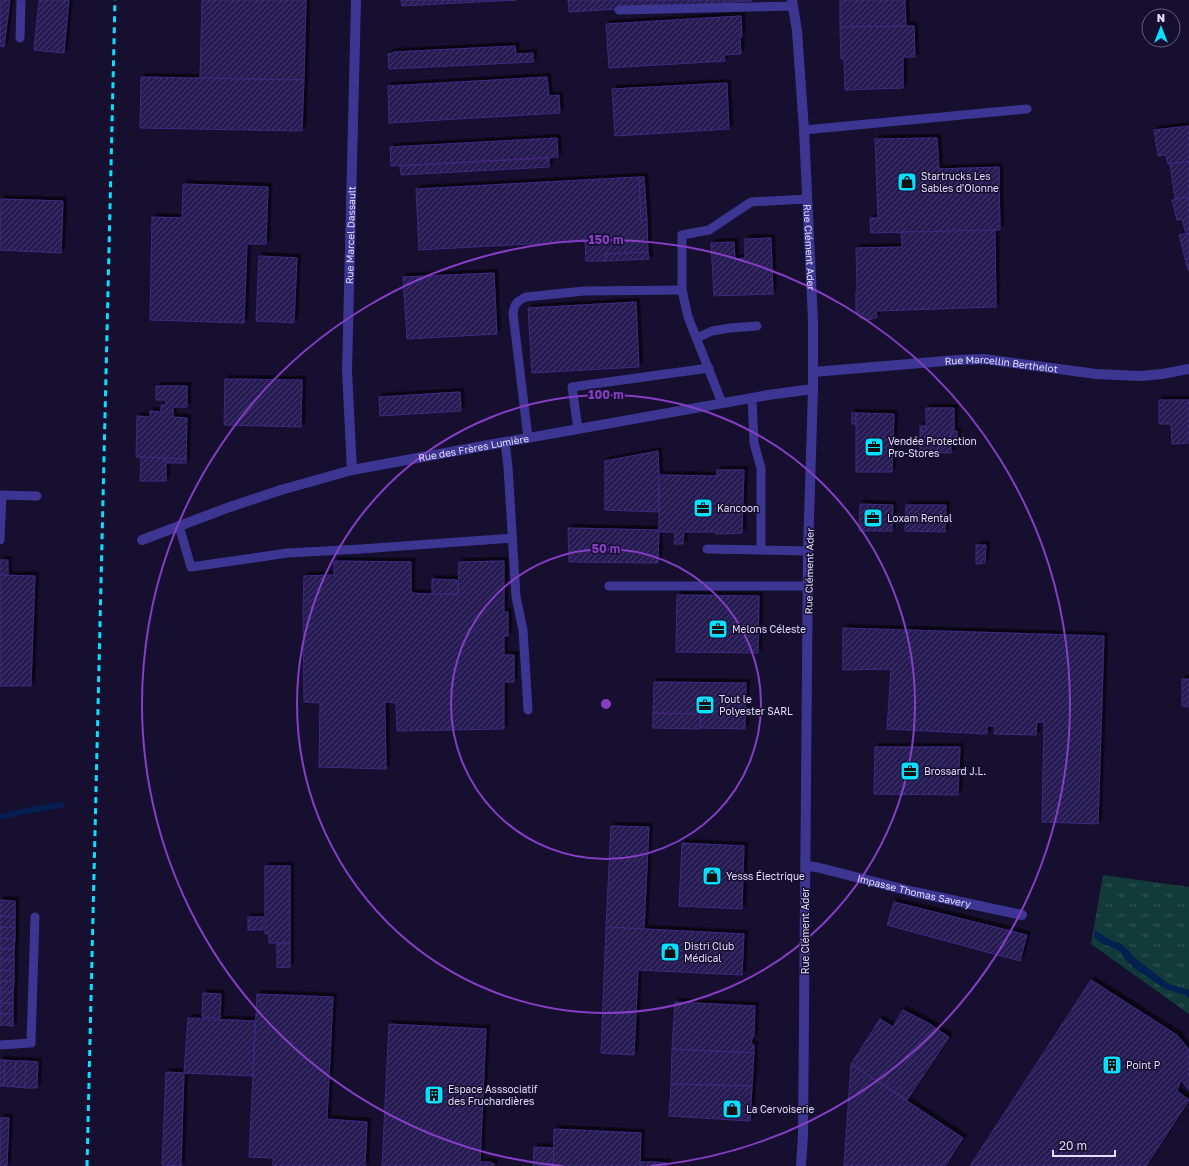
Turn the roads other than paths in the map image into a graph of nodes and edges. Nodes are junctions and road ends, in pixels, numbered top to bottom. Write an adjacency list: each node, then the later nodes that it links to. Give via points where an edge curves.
1 (21, 0): 5 (lane)
2 (356, 0): 21 (street, Rue Marcel Dassault, via 347,371)
3 (793, 3): 4 (lane); 7 (street, Rue Clément Ader)
4 (619, 10)
5 (20, 38)
6 (1027, 109): 7 (lane)
7 (804, 130): 8 (street, Rue Clément Ader)
8 (808, 199): 9 (lane, via 752,202 709,230 682,235); 14 (street, Rue Clément Ader)
9 (682, 290): 11 (lane, via 688,317); 19 (lane, via 584,291 518,300 513,314)
10 (757, 326): 11 (lane, via 712,331)
11 (697, 338): 12 (lane)
12 (708, 368): 17 (lane); 18 (lane, via 572,387)
13 (1189, 369): 14 (street, Rue Marcellin Berthelot, via 1140,376 1096,374 984,359)
14 (813, 372): 15 (street, Rue Clément Ader)
15 (813, 390): 16 (street, Rue des Frères Lumière); 30 (street, Rue Clément Ader)
16 (752, 398): 17 (street, Rue des Frères Lumière); 29 (lane, via 754,443 762,468)
17 (722, 403): 18 (street, Rue des Frères Lumière)
18 (578, 429): 19 (street, Rue des Frères Lumière)
19 (528, 438): 20 (street, Rue des Frères Lumière)
20 (505, 442): 21 (street, Rue des Frères Lumière); 25 (lane)
21 (352, 470): 24 (street, Rue des Frères Lumière, via 281,490)
22 (1, 495): 23 (lane); 26 (lane)
23 (37, 496)
24 (179, 526): 25 (lane, via 191,567 288,553); 27 (street, Rue des Frères Lumière)
25 (512, 538): 33 (lane, via 516,597 523,630)
26 (0, 540)
27 (142, 540)
28 (707, 549): 29 (lane)
29 (761, 550): 30 (lane)
30 (808, 551): 32 (street, Rue Clément Ader)
31 (609, 586): 32 (lane)
32 (808, 586): 34 (street, Rue Clément Ader)
33 (528, 710)
34 (806, 866): 35 (street, Impasse Thomas Savery); 38 (street, Rue Clément Ader)
35 (1022, 915)
36 (35, 917): 37 (lane, via 31,1043)
37 (0, 1045)
38 (801, 1166)

